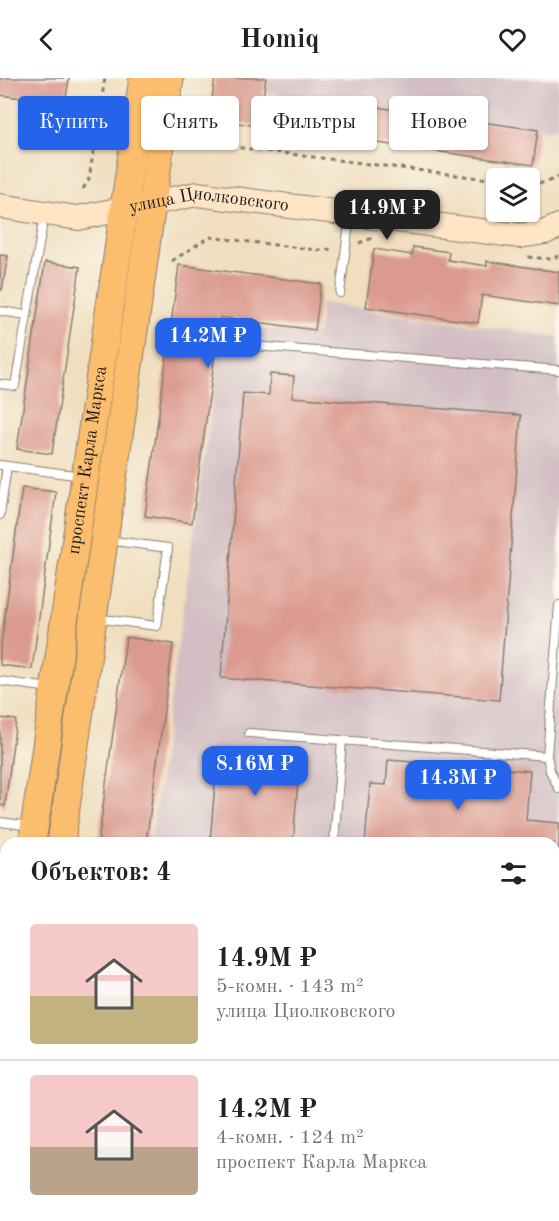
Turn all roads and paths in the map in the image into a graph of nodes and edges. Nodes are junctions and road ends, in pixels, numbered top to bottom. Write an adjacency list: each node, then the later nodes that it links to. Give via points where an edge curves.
1 (105, 78): 4 (path)
2 (143, 78): 13 (main road, проспект Карла Маркса)
3 (170, 78): 11 (main road, проспект Карла Маркса)
4 (102, 96)
5 (239, 148): 8 (path)
6 (94, 150): 10 (path, via 89,179)
7 (559, 177): 9 (path)
8 (486, 179)
9 (540, 183)
10 (83, 189)
11 (151, 203): 13 (main road, улица Циолковского); 15 (main road, улица Циолковского, via 197,194); 31 (main road, проспект Карла Маркса)
12 (0, 206): 14 (main road, улица Циолковского)
13 (124, 210): 14 (main road, улица Циолковского, via 78,218); 29 (main road, проспект Карла Маркса)
14 (44, 213): 24 (lane)
15 (350, 215): 16 (main road, улица Циолковского, via 520,236); 18 (lane)
16 (559, 226)
17 (376, 237): 18 (path)
18 (346, 248): 21 (path, via 318,250 209,237); 22 (lane)
19 (526, 256): 20 (path, via 549,260)
20 (559, 256)
21 (172, 261)
22 (340, 293)
23 (0, 311): 24 (lane)
24 (27, 315): 27 (lane, via 15,386)
25 (242, 345): 26 (lane)
26 (559, 370)
27 (0, 384)
28 (3, 465): 29 (lane); 30 (lane)
29 (86, 477): 35 (main road, проспект Карла Маркса)
30 (0, 515)
31 (103, 539): 33 (main road, проспект Карла Маркса); 33 (lane, via 168,548 157,626)
32 (559, 605): 38 (lane)
33 (93, 617): 42 (main road, проспект Карла Маркса)
34 (0, 681): 35 (lane)
35 (55, 689): 41 (main road, проспект Карла Маркса)
36 (249, 733): 37 (lane)
37 (342, 740): 38 (lane); 43 (lane)
38 (547, 756): 39 (lane)
39 (559, 789)
40 (0, 822): 41 (lane)
41 (34, 835)
42 (62, 837)
43 (334, 837)

